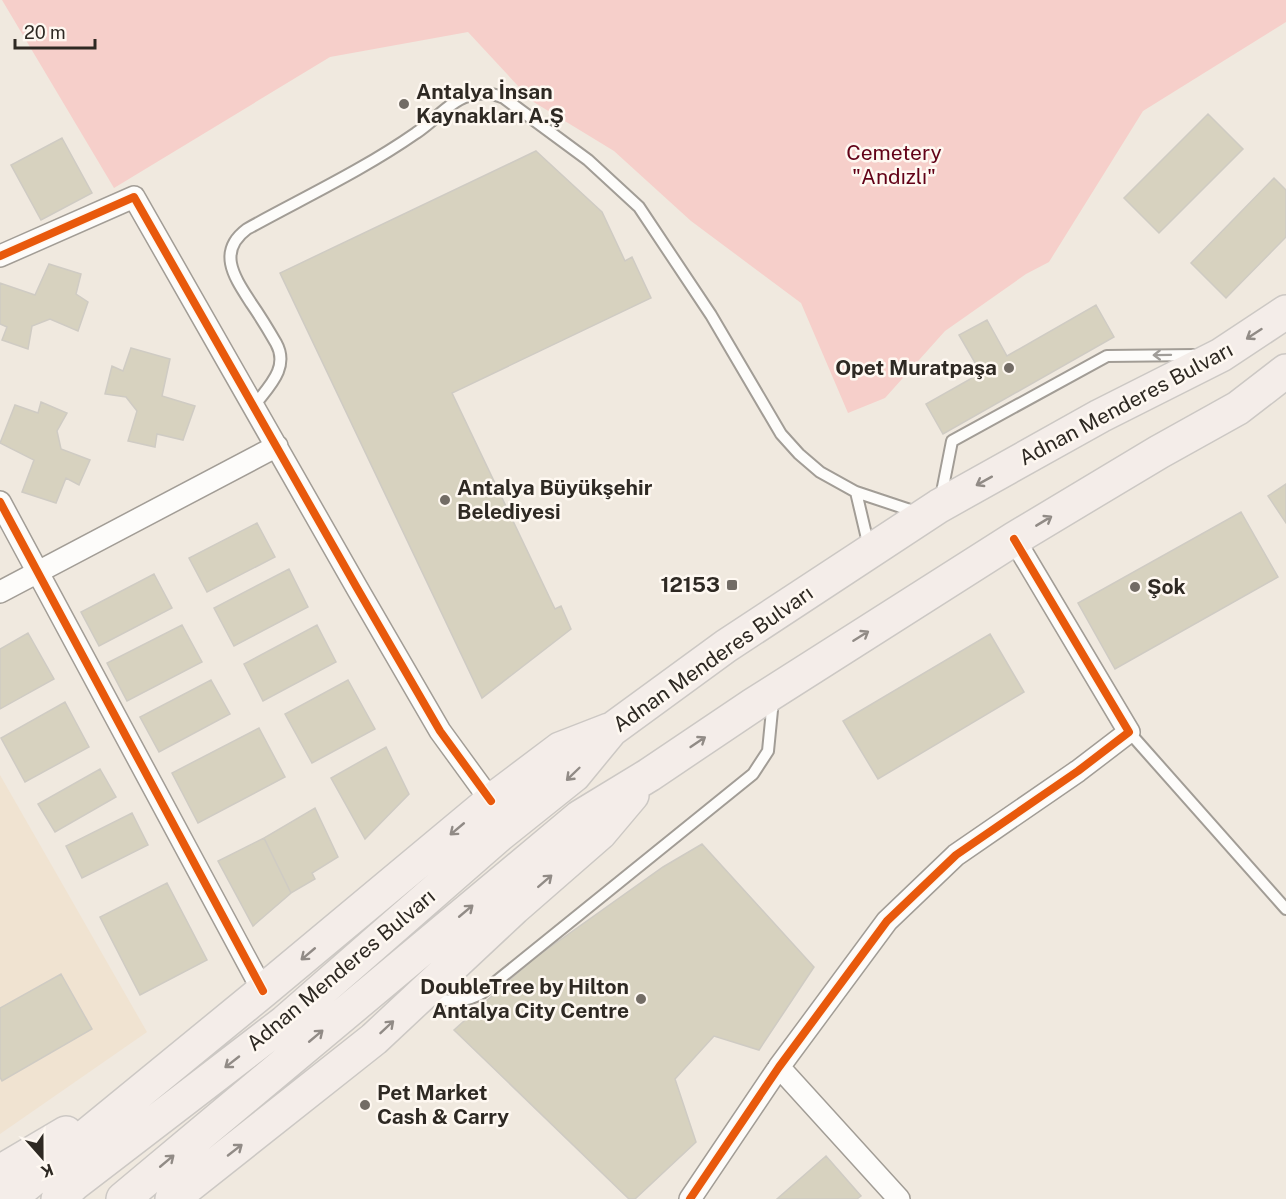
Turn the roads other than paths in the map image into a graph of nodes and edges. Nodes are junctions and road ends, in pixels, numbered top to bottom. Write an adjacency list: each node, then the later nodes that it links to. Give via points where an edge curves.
1 (0, 256): 6 (street, via 134,197)
2 (1286, 312): 3 (main road, Adnan Menderes Bulvarı, one-way to 3)
3 (1221, 355): 11 (main road, Adnan Menderes Bulvarı, one-way to 11, via 1100,416); 11 (lane, one-way to 11, via 1107,356 952,441)
4 (1286, 371): 7 (main road, Adnan Menderes Bulvarı)
5 (1286, 386): 7 (street)
6 (254, 406): 8 (street); 9 (lane, via 279,371 281,351 233,274 230,257 235,240 247,229 416,134 459,100 488,93 504,98 578,153 639,207 711,315 781,434 820,472)
7 (1238, 408): 12 (main road, Adnan Menderes Bulvarı, one-way to 7)
8 (277, 446): 14 (street); 20 (street, via 440,731)
9 (856, 492): 11 (lane); 13 (lane)
10 (0, 502): 14 (street)
11 (932, 510): 13 (main road, Adnan Menderes Bulvarı)
12 (1014, 539): 16 (main road, Adnan Menderes Bulvarı, one-way to 12); 18 (street)
13 (870, 551): 17 (main road, Adnan Menderes Bulvarı, via 726,646)
14 (37, 571): 15 (street); 22 (street)
15 (0, 592)
16 (774, 692): 19 (main road, Adnan Menderes Bulvarı, one-way to 16); 23 (lane, via 768,751 753,774 482,993 460,1001)
17 (611, 730): 20 (main road, via 560,749); 28 (main road, Adnan Menderes Bulvarı, one-way to 28, via 574,775 499,835 285,1022)
18 (1129, 732): 21 (lane); 24 (street, via 956,855 938,872 887,921)
19 (649, 775): 23 (main road, one-way to 19, via 600,833); 29 (main road, Adnan Menderes Bulvarı, one-way to 19, via 580,817)
20 (491, 801): 22 (main road, one-way to 22)
21 (1286, 909)
22 (263, 991): 25 (main road)
23 (417, 999): 30 (main road, one-way to 23, via 374,1039)
24 (778, 1068): 31 (street); 32 (street)
25 (139, 1093): 26 (main road); 27 (main road)
26 (0, 1172)
27 (9, 1199)
28 (58, 1199)
29 (123, 1199)
30 (172, 1199)
31 (690, 1199)
32 (899, 1199)

